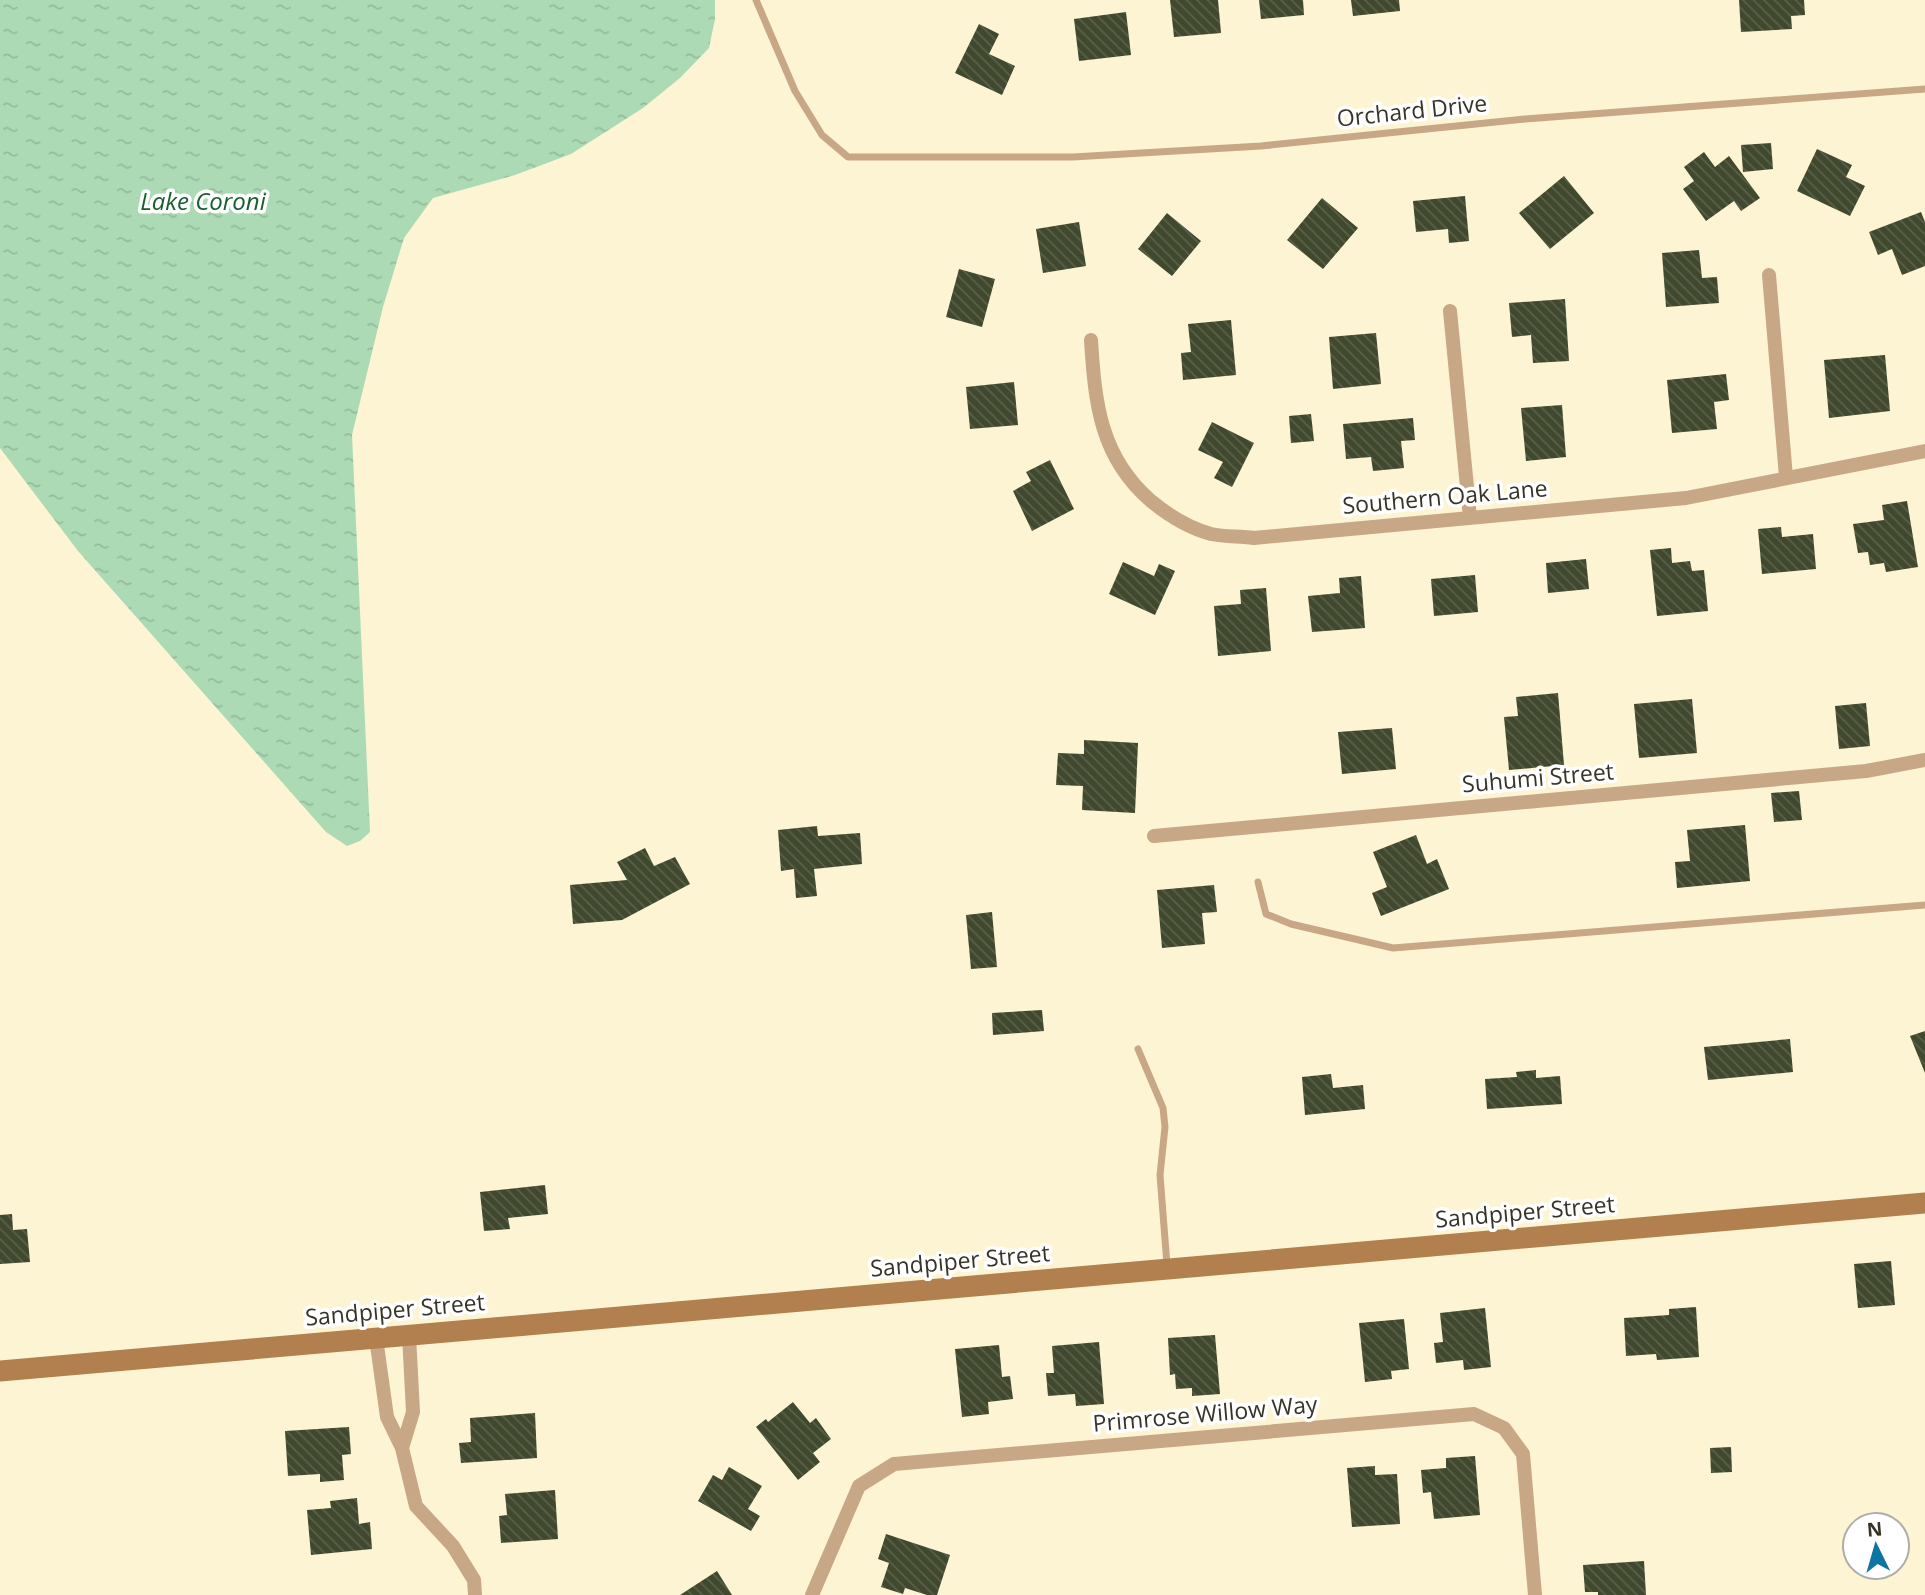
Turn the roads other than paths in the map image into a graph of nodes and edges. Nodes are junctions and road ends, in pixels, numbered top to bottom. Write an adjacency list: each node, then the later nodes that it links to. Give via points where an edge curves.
1 (756, 0): 2 (lane, Orchard Drive, via 796,91 822,135 848,157 1073,157 1261,146 1525,119)
2 (1925, 89)
3 (1769, 275): 7 (street)
4 (1450, 311): 8 (street)
5 (1091, 340): 8 (street, Southern Oak Lane, via 1094,390 1115,460 1137,489 1169,516 1211,534 1254,538)
6 (1925, 451): 7 (street, Southern Oak Lane)
7 (1786, 477): 8 (street, Southern Oak Lane, via 1686,498)
8 (1469, 518)
9 (1925, 760): 10 (street, Suhumi Street, via 1866,771)
10 (1154, 836)
11 (1258, 882): 12 (lane, via 1266,914 1393,948)
12 (1925, 905)
13 (1138, 1049): 15 (lane, via 1163,1108 1160,1175)
14 (1925, 1203): 15 (street, Sandpiper Street)
15 (1167, 1269): 16 (street, Sandpiper Street)
16 (409, 1335): 17 (street, Sandpiper Street); 19 (street, via 413,1412)
17 (376, 1338): 18 (street, Sandpiper Street); 19 (street, via 387,1417)
18 (0, 1371)
19 (402, 1448): 20 (street, via 416,1506 453,1546 474,1580)
20 (475, 1595)
21 (813, 1595): 22 (street, Primrose Willow Way, via 859,1486 894,1464 1474,1414 1504,1428 1523,1454)
22 (1535, 1595)

